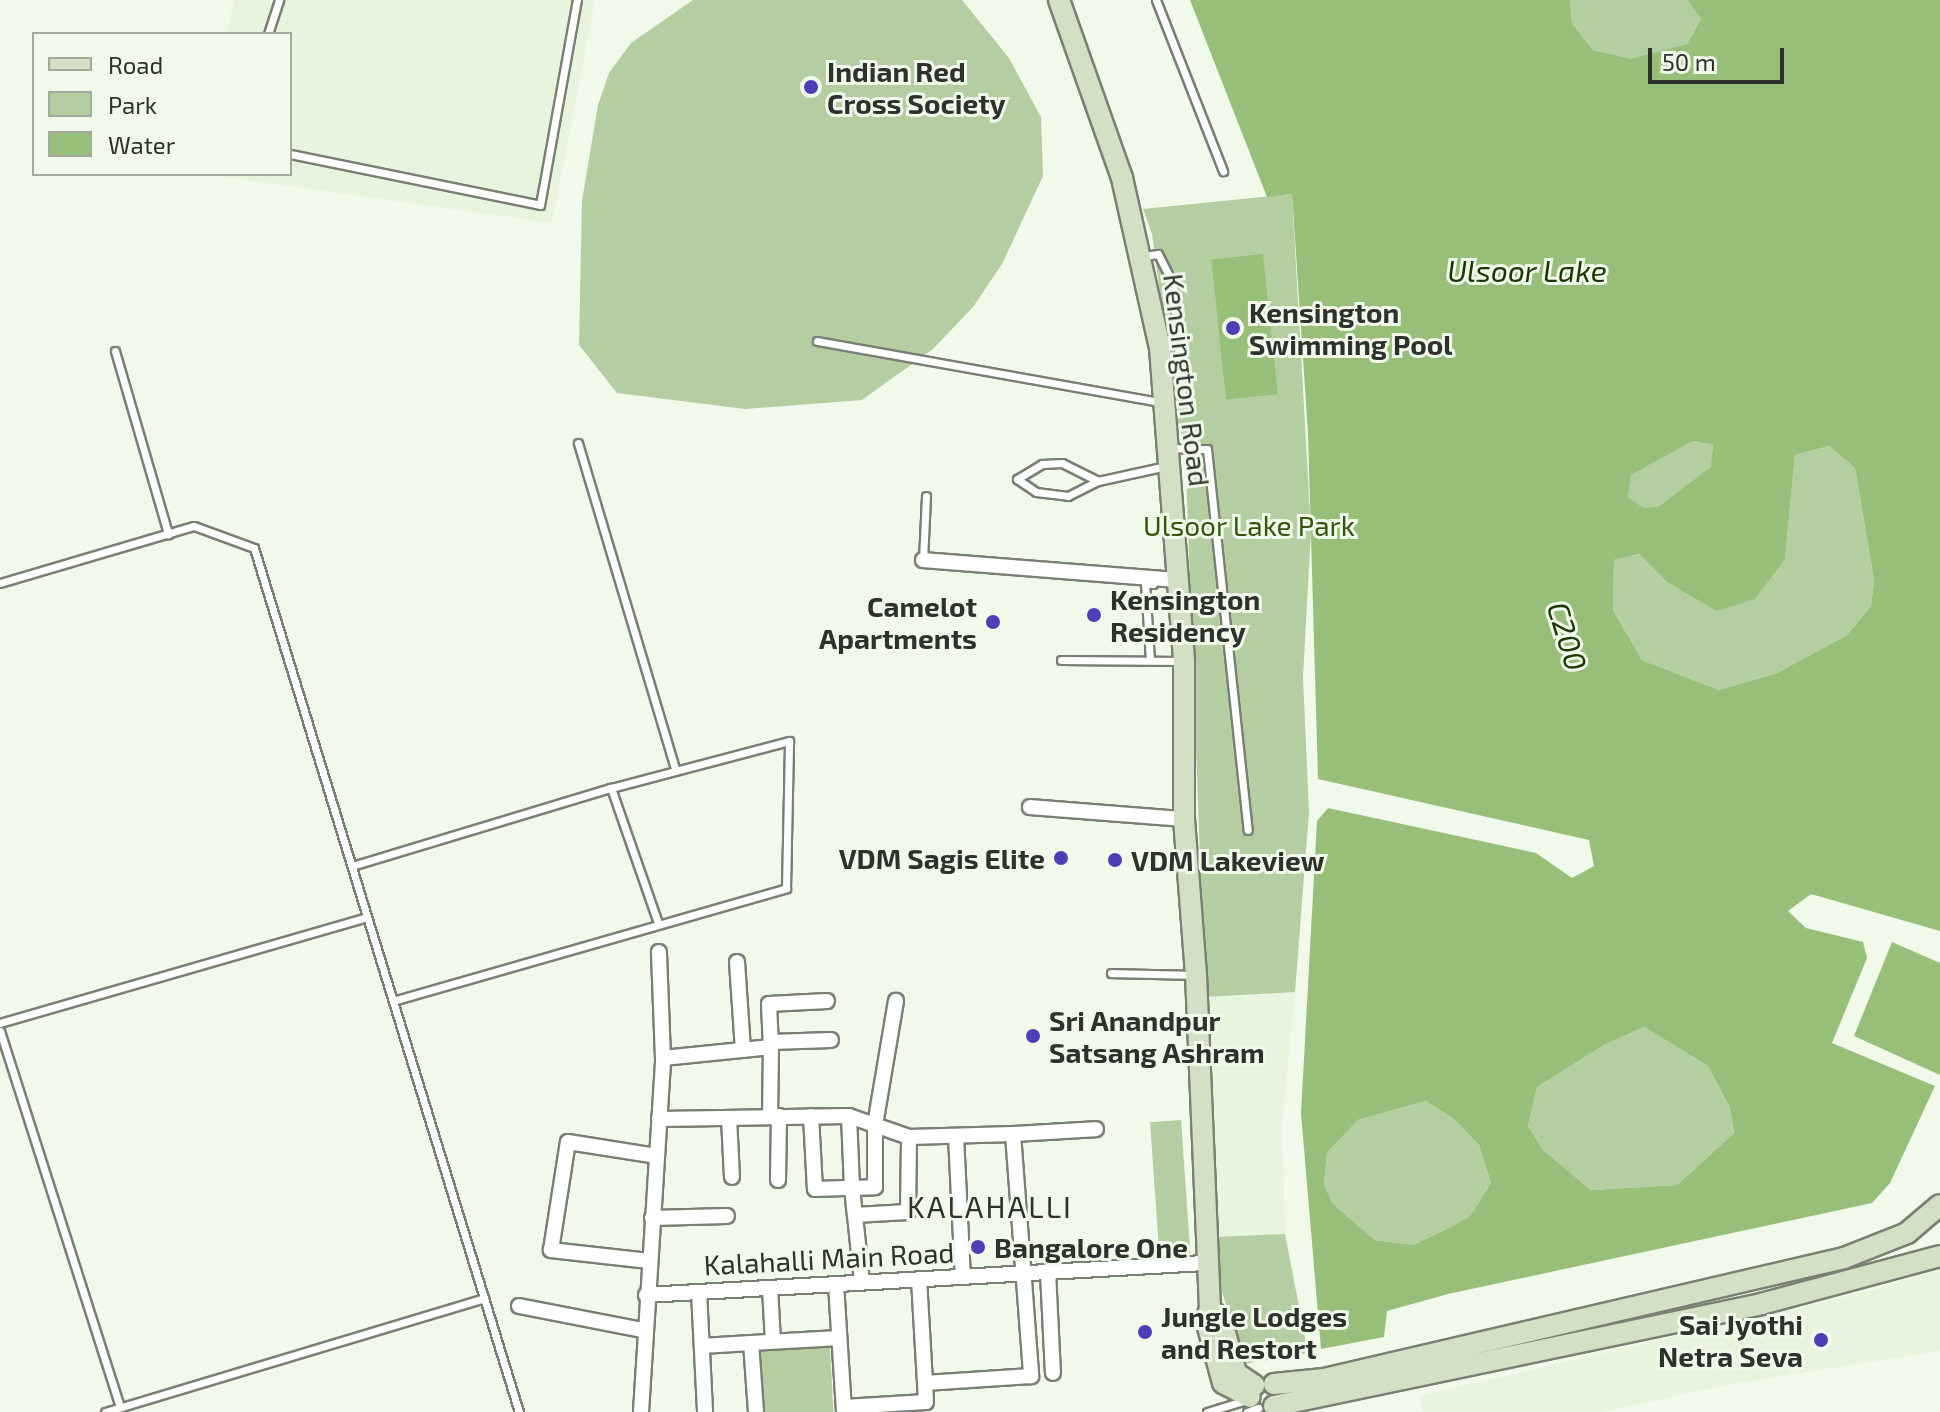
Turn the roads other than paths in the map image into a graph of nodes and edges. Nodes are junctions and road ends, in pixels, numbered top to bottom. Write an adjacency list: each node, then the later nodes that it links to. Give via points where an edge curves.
1 (279, 0): 5 (lane)
2 (577, 0): 6 (lane, via 540,205)
3 (1059, 0): 10 (main road, Kensington Road, via 1122,178)
4 (1156, 0): 7 (lane)
5 (269, 32)
6 (292, 154)
7 (1223, 171)
8 (817, 341): 10 (lane)
9 (115, 351): 15 (lane)
10 (1174, 401): 12 (main road, Kensington Road)
11 (578, 443): 22 (lane)
12 (1171, 456): 13 (lane); 18 (main road, Kensington Road); 26 (lane, via 1207,449)
13 (1098, 481): 13 (lane, via 1079,493 1057,497 1036,492 1017,479 1042,464 1062,463)
14 (926, 496): 16 (lane)
15 (168, 534): 17 (lane); 27 (lane, via 194,526 254,548)
16 (923, 560): 18 (street)
17 (0, 583)
18 (1179, 583): 20 (lane, via 1145,583); 21 (main road, Kensington Road)
19 (1061, 660): 20 (lane)
20 (1150, 660): 21 (lane)
21 (1184, 661): 25 (main road, Kensington Road)
22 (675, 768): 23 (lane); 29 (lane, via 789,741 786,888)
23 (611, 788): 27 (lane); 29 (lane)
24 (1030, 807): 25 (street)
25 (1184, 819): 33 (main road, Kensington Road)
26 (1248, 830)
27 (352, 866): 28 (lane)
28 (367, 917): 34 (lane); 37 (lane)
29 (658, 923): 34 (lane)
30 (659, 952): 42 (street)
31 (737, 962): 41 (street)
32 (1111, 973): 33 (lane)
33 (1196, 975): 63 (main road, Kensington Road)
34 (393, 1001): 73 (lane)
35 (827, 1001): 40 (street, via 769,1004)
36 (896, 1001): 48 (street)
37 (0, 1023)
38 (0, 1031): 83 (lane)
39 (831, 1040): 40 (street)
40 (771, 1044): 41 (street); 43 (street)
41 (743, 1050): 42 (street)
42 (663, 1058): 47 (street)
43 (775, 1116): 44 (street); 46 (street); 55 (street)
44 (811, 1116): 45 (street); 56 (street, via 815,1189)
45 (849, 1116): 48 (street); 56 (street)
46 (729, 1118): 47 (street); 54 (street)
47 (659, 1119): 53 (street)
48 (875, 1125): 52 (street); 56 (street, via 875,1187)
49 (1096, 1129): 50 (street)
50 (1013, 1134): 51 (street); 65 (street)
51 (956, 1136): 52 (street); 66 (street)
52 (909, 1137): 58 (street, via 908,1212)
53 (656, 1156): 60 (street); 62 (street, via 568,1142 551,1250)
54 (732, 1177)
55 (778, 1180)
56 (852, 1188): 58 (street)
57 (1940, 1205): 82 (main road, via 1907,1233 1844,1258 1324,1379)
58 (855, 1215): 68 (street)
59 (727, 1216): 60 (street)
60 (652, 1218): 62 (street)
61 (1940, 1256): 82 (main road, via 1828,1289)
62 (649, 1261): 72 (street)
63 (1205, 1263): 64 (street, Kalahalli Main Road); 82 (main road, Kensington Road, via 1208,1331 1223,1383)
64 (1048, 1272): 65 (street, Kalahalli Main Road); 80 (street)
65 (1025, 1273): 66 (street, Kalahalli Main Road); 81 (street, via 1031,1376)
66 (963, 1277): 67 (street, Kalahalli Main Road)
67 (919, 1279): 68 (street, Kalahalli Main Road); 81 (street)
68 (862, 1282): 69 (street, Kalahalli Main Road)
69 (836, 1284): 70 (street, Kalahalli Main Road); 76 (street)
70 (770, 1288): 71 (street, Kalahalli Main Road); 77 (street)
71 (699, 1292): 72 (street, Kalahalli Main Road); 79 (street)
72 (646, 1295): 75 (street)
73 (484, 1298): 83 (lane); 86 (lane)
74 (519, 1306): 75 (street)
75 (642, 1330): 87 (street)
76 (839, 1338): 77 (street); 84 (street)
77 (773, 1341): 78 (street)
78 (751, 1343): 79 (street); 89 (street)
79 (702, 1346): 88 (street)
80 (1053, 1373)
81 (925, 1383): 84 (street, via 926,1402)
82 (1258, 1399): 90 (lane)
83 (120, 1407): 85 (lane)
84 (844, 1409)
85 (105, 1412)
86 (519, 1412)
87 (641, 1412)
88 (705, 1412)
89 (756, 1412)
90 (1207, 1412)

